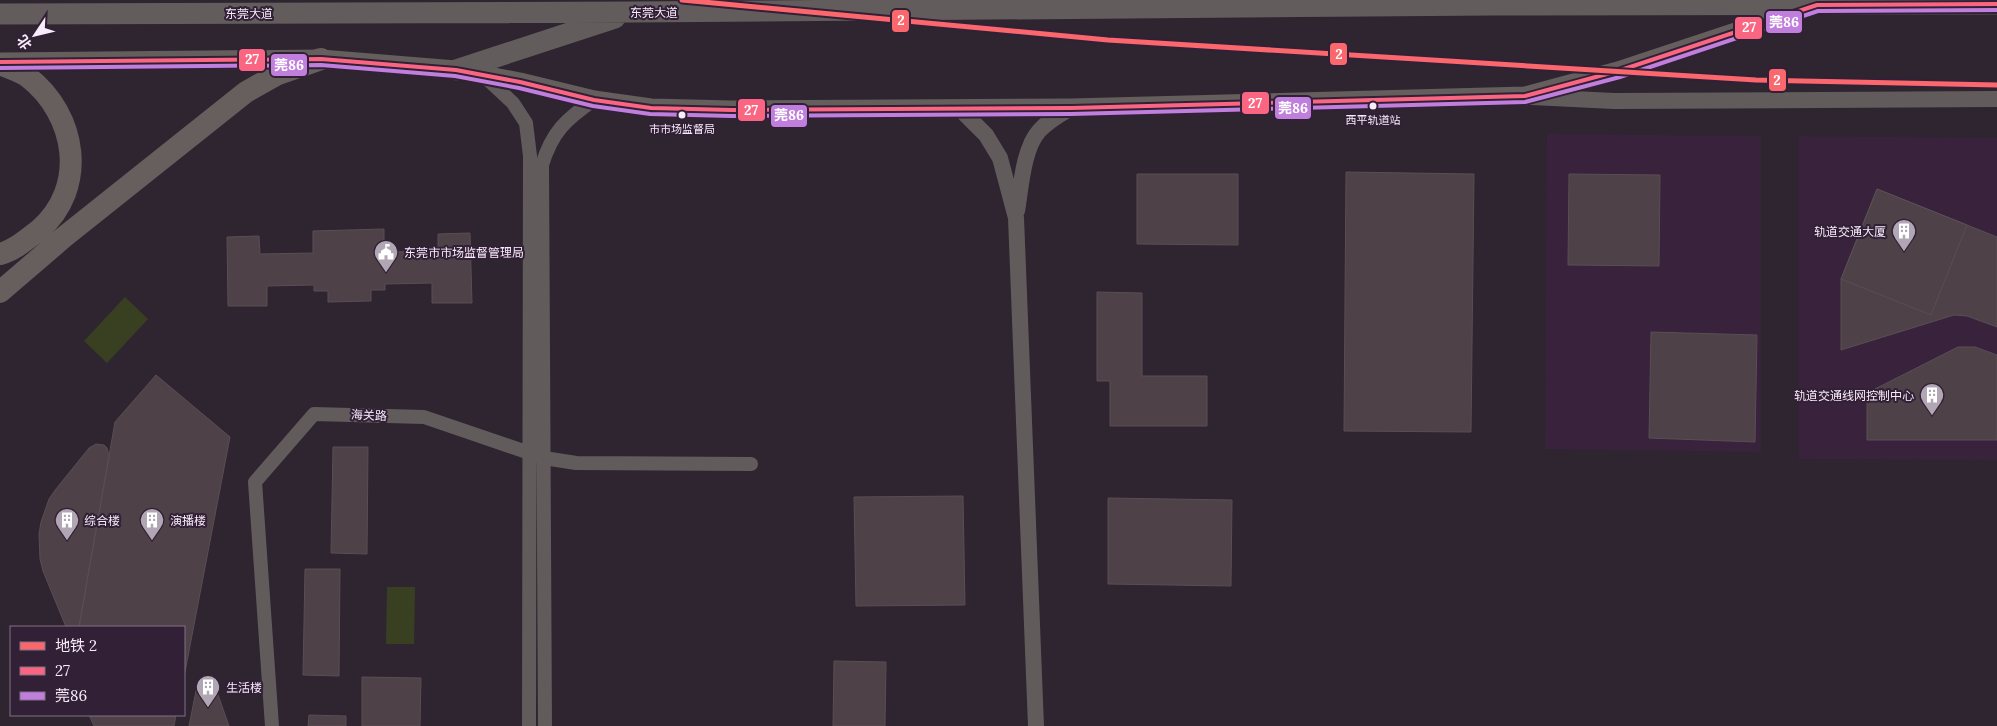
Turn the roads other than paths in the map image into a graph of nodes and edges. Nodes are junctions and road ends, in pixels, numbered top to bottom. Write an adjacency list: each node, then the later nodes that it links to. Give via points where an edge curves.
1 (1995, 4): 2 (main road, 东莞大道)
2 (1817, 5): 3 (main road, 东莞大道, via 1494,4); 9 (main road, via 1618,71)
3 (633, 12): 4 (main road, 东莞大道); 7 (main road)
4 (0, 14)
5 (321, 59): 6 (main road); 7 (main road); 16 (highway, via 278,74 246,92)
6 (0, 63): 15 (highway, via 26,76 47,95 63,122 71,149 65,199 49,221 30,238)
7 (456, 70): 8 (main road)
8 (483, 75): 11 (main road); 17 (street, via 512,103 526,123 530,156)
9 (1525, 96): 10 (street, via 1614,101); 13 (main road)
10 (1997, 99)
11 (594, 100): 12 (main road, via 660,108 732,110); 18 (street, via 573,114 557,131 542,165)
12 (959, 108): 13 (main road); 14 (street, via 986,135 1000,158)
13 (1071, 108): 14 (street, via 1037,132 1027,154)
14 (1016, 218): 23 (street)
15 (0, 254)
16 (0, 292)
17 (529, 453): 18 (street, 海关路); 20 (street, 海关路, via 424,417 314,414 255,482); 21 (street)
18 (544, 458): 19 (street, 海关路, via 576,463); 22 (street)
19 (751, 464)
20 (272, 726)
21 (528, 726)
22 (545, 726)
23 (1036, 726)

